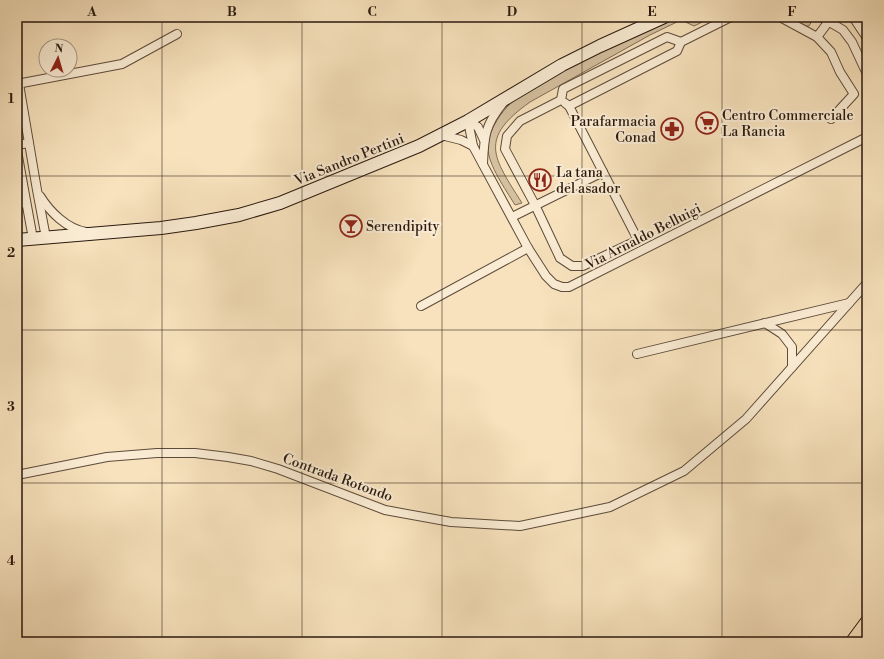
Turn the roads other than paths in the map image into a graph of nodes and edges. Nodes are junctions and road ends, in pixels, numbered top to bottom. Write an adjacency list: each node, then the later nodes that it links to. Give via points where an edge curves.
1 (664, 17): 12 (main road, Via Sandro Pertini, via 562,65)
2 (731, 17): 9 (street)
3 (780, 17): 7 (street)
4 (853, 17): 8 (street)
5 (828, 18): 7 (street); 10 (street, via 843,30 852,42)
6 (177, 34): 11 (street, via 122,64)
7 (817, 36): 15 (street, via 831,52 854,94)
8 (867, 38)
9 (681, 42): 13 (street, via 667,37 563,89); 14 (street, via 677,51)
10 (867, 74)
11 (18, 84): 20 (street)
12 (508, 98): 16 (main road, Via Sandro Pertini); 19 (street, via 492,117)
13 (561, 100): 14 (street); 28 (street, via 520,121 507,136 505,149)
14 (569, 106): 25 (street)
15 (831, 119)
16 (468, 121): 17 (main road, Via Sandro Pertini); 19 (street, via 478,127); 22 (street, Via Arnaldo Belluigi)
17 (441, 135): 22 (street); 31 (main road, Via Sandro Pertini, via 310,191 246,213 196,224)
18 (867, 137): 35 (street, Via Arnaldo Belluigi, via 569,287 554,284)
19 (484, 140): 24 (street)
20 (29, 143): 21 (street); 27 (street)
21 (17, 145)
22 (473, 146): 24 (street, Via Arnaldo Belluigi)
23 (17, 151): 26 (street)
24 (483, 165): 30 (street, Via Arnaldo Belluigi)
25 (603, 172): 28 (street); 28 (street, via 638,240 583,266 572,266 560,258)
26 (23, 189): 29 (street); 33 (street)
27 (36, 190): 31 (street, via 46,206 62,221 81,231); 32 (street)
28 (535, 204): 30 (street)
29 (17, 210)
30 (512, 217): 35 (street, Via Arnaldo Belluigi)
31 (98, 234): 32 (main road, Via Sandro Pertini)
32 (46, 238): 33 (main road, Via Sandro Pertini)
33 (33, 239): 34 (main road, Via Sandro Pertini)
34 (17, 240)
35 (528, 248): 38 (street)
36 (867, 283): 37 (street, Contrada Rotondo)
37 (849, 303): 39 (street); 41 (street, Contrada Rotondo)
38 (421, 306)
39 (765, 323): 40 (street); 41 (street, via 782,334 792,348)
40 (638, 354)
41 (792, 367): 42 (street, Contrada Rotondo, via 746,419 684,471 610,506 520,526 451,522 385,510 252,461 195,453 107,457)
42 (17, 475)
43 (867, 623): 44 (highway)
44 (853, 642)

